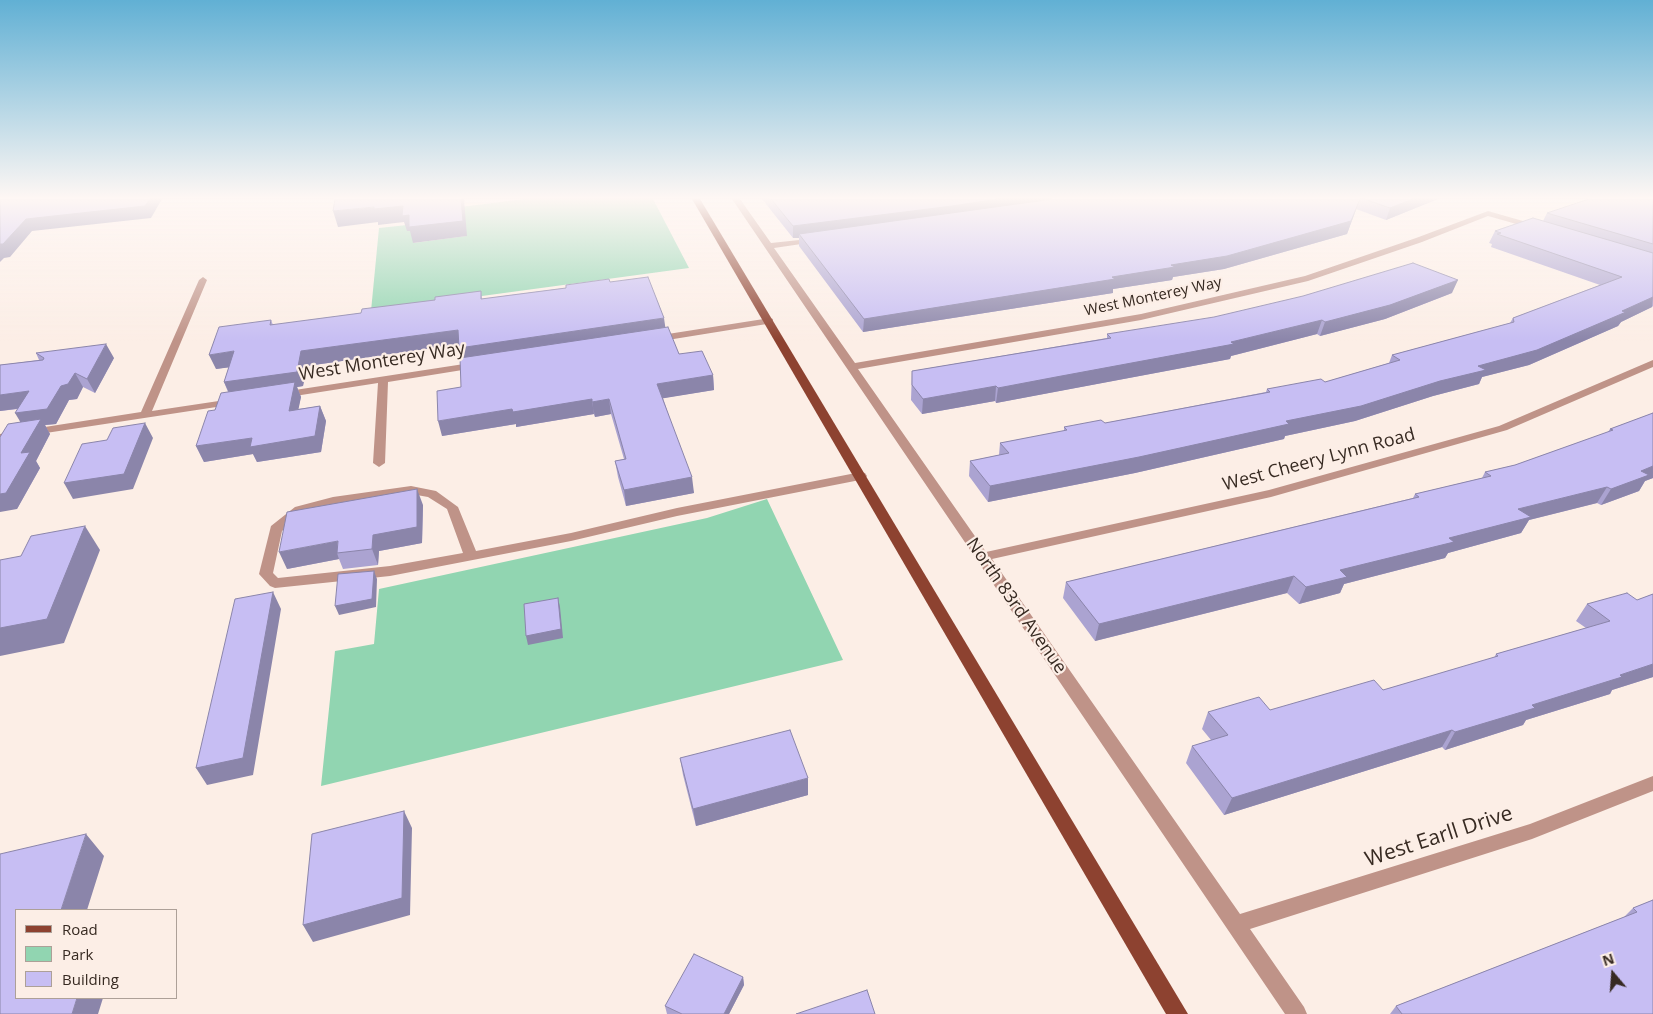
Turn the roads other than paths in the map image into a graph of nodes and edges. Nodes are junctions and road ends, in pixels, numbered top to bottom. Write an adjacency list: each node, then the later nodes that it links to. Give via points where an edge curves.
1 (725, 246): 5 (main road)
2 (768, 246): 9 (street, North 83rd Avenue)
3 (1401, 246): 9 (street, West Monterey Way, via 1308,278 1141,317)
4 (203, 280): 13 (street)
5 (770, 321): 6 (street); 16 (main road)
6 (642, 340)
7 (1653, 363): 18 (street, West Cheery Lynn Road, via 1503,428 1271,493)
8 (489, 364): 10 (street, West Monterey Way)
9 (851, 366): 18 (street, North 83rd Avenue)
10 (383, 379): 11 (street, West Monterey Way); 15 (street)
11 (269, 396)
12 (240, 401): 13 (street)
13 (145, 415): 14 (street)
14 (0, 437)
15 (378, 463)
16 (861, 476): 17 (street); 21 (main road)
17 (471, 556): 17 (street, via 390,571 275,583 266,574 276,529 299,510 333,501 411,490 432,494 452,507)
18 (982, 557): 20 (street, North 83rd Avenue)
19 (1653, 783): 20 (street, West Earll Drive, via 1532,831)
20 (1235, 925): 22 (street, North 83rd Avenue)
21 (1178, 1014)
22 (1297, 1014)

